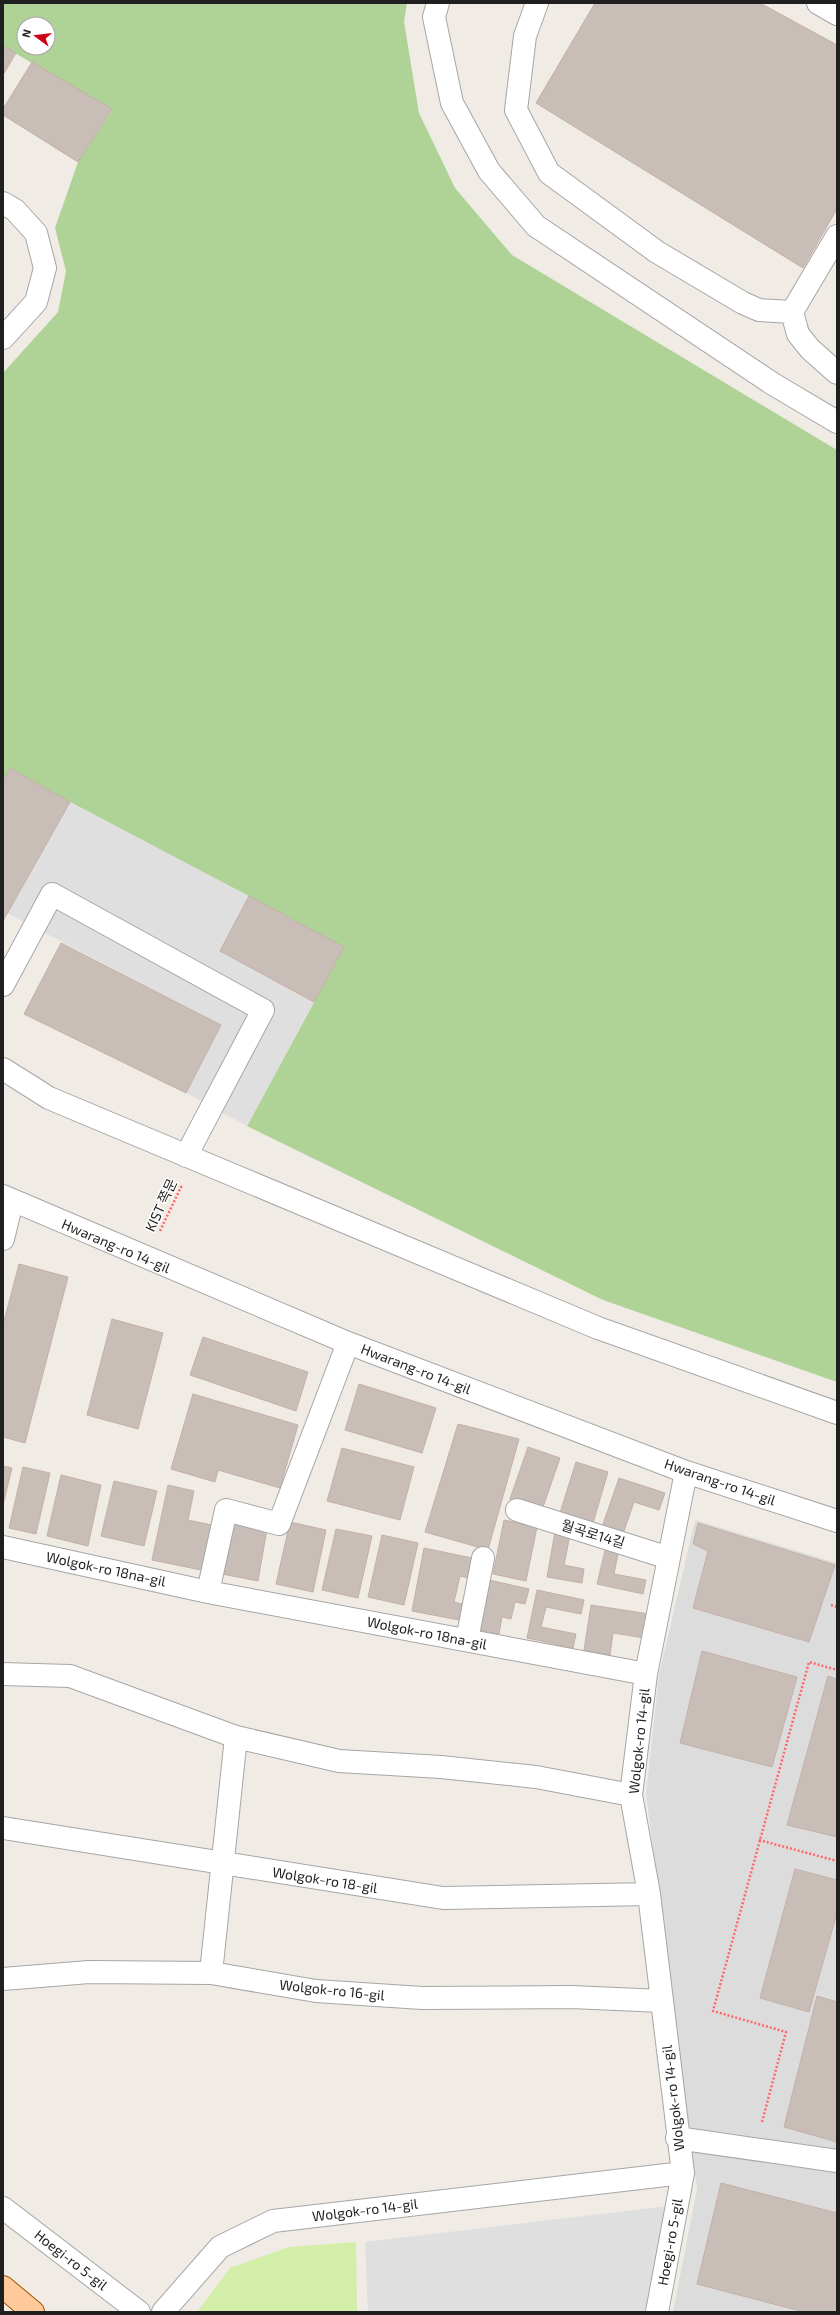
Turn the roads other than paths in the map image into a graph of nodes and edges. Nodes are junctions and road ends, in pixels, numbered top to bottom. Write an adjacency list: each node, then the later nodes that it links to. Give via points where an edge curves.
1 (438, 3): 10 (street, via 434,17 452,103 489,171 536,226 772,384)
2 (537, 3): 7 (street, via 525,36 516,110 549,174 656,252 743,303 759,310)
3 (818, 3): 4 (street)
4 (837, 14)
5 (3, 203): 8 (street, via 16,210 36,233 45,268 36,302)
6 (837, 236): 7 (street)
7 (792, 312): 9 (street, via 798,334 810,349)
8 (3, 338)
9 (837, 373)
10 (837, 422)
11 (3, 985): 13 (street, via 52,894 263,1010)
12 (3, 1069): 13 (street, via 49,1098)
13 (190, 1157): 17 (street, via 598,1328)
14 (7, 1199): 15 (street); 16 (street, Hwarang-ro 14-gil)
15 (3, 1239)
16 (348, 1343): 18 (street, Hwarang-ro 14-gil); 24 (street, via 279,1524 226,1510)
17 (837, 1413)
18 (686, 1472): 20 (street, Hwarang-ro 14-gil); 23 (street, Wolgok-ro 14-gil)
19 (517, 1510): 23 (street, 월곡로14길)
20 (837, 1521)
21 (3, 1547): 24 (street, Wolgok-ro 18na-gil)
22 (483, 1558): 25 (street)
23 (669, 1558): 27 (street, Wolgok-ro 14-gil)
24 (208, 1592): 25 (street, Wolgok-ro 18na-gil)
25 (467, 1640): 27 (street, Wolgok-ro 18na-gil)
26 (3, 1674): 28 (street, via 70,1676)
27 (646, 1674): 29 (street, Wolgok-ro 14-gil)
28 (236, 1737): 29 (street, via 339,1761 441,1767 536,1777); 31 (street)
29 (632, 1795): 32 (street, Wolgok-ro 14-gil)
30 (3, 1828): 31 (street, Wolgok-ro 18-gil)
31 (222, 1863): 32 (street, Wolgok-ro 18-gil, via 443,1898); 33 (street)
32 (649, 1894): 35 (street, Wolgok-ro 14-gil)
33 (211, 1973): 34 (street, Wolgok-ro 16-gil, via 89,1972); 35 (street, Wolgok-ro 16-gil, via 316,1991 407,1997 571,1997)
34 (3, 1979)
35 (662, 2001): 36 (street, Wolgok-ro 14-gil)
36 (677, 2138): 37 (street); 38 (street, Wolgok-ro 14-gil)
37 (837, 2161)
38 (683, 2173): 43 (street, Wolgok-ro 14-gil, via 273,2221 220,2247); 44 (street, Hoegi-ro 5-gil)
39 (3, 2208): 42 (street, Hoegi-ro 5-gil)
40 (3, 2287): 41 (main road)
41 (33, 2312)
42 (139, 2312)
43 (164, 2312)
44 (657, 2312)

